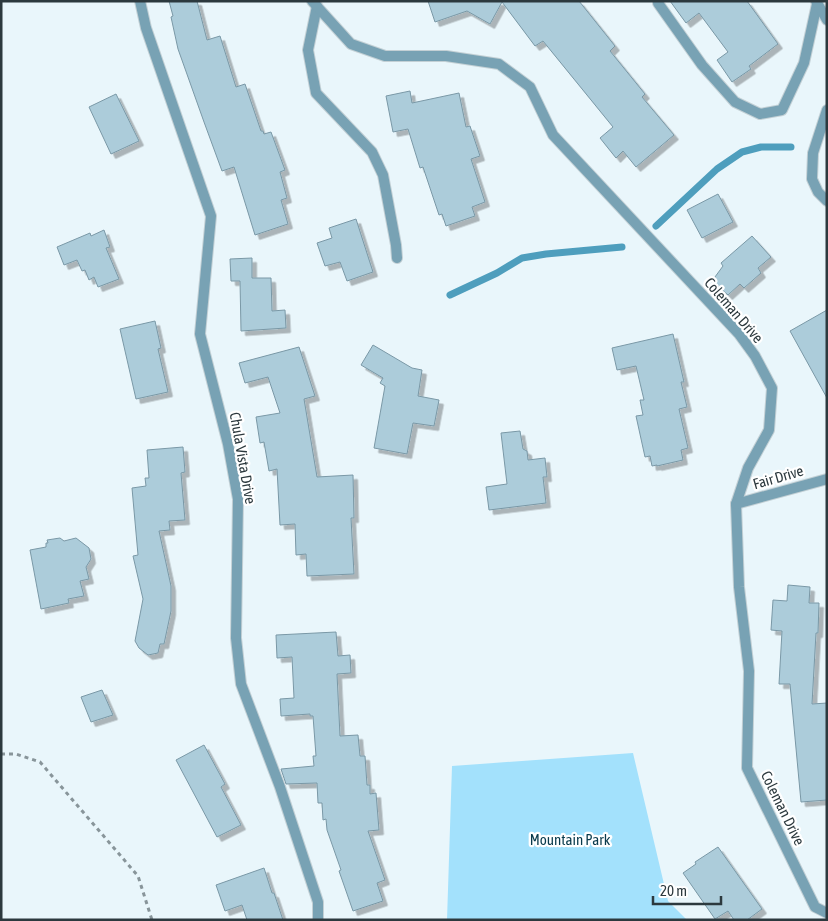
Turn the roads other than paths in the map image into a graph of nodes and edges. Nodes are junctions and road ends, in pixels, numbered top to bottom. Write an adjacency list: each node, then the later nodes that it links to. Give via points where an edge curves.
1 (140, 1): 12 (street, Chula Vista Drive, via 146,28 211,216 200,334 228,444 238,499 236,638 241,684 318,902)
2 (658, 2): 3 (street, via 702,65 735,102 760,114 782,110 804,63)
3 (816, 2): 5 (street)
4 (314, 4): 8 (street, via 308,50 316,93 372,152 383,175); 10 (street, Coleman Drive, via 352,44 385,56 446,56 499,64 530,87 553,135 738,334 755,356 772,388 770,430 748,468)
5 (827, 20)
6 (827, 110): 7 (street, via 813,153 812,179)
7 (827, 201)
8 (397, 258)
9 (827, 479): 10 (street, Fair Drive)
10 (736, 504): 11 (street, Coleman Drive, via 739,587 749,671 747,768 816,907)
11 (827, 913)
12 (318, 920)

